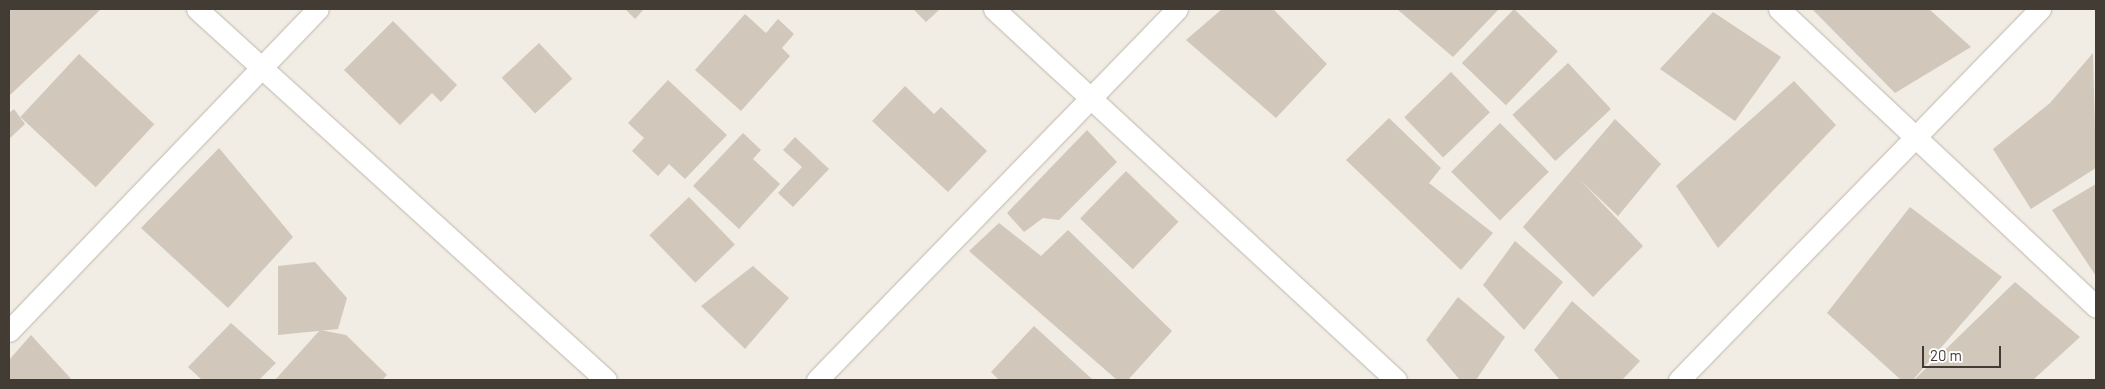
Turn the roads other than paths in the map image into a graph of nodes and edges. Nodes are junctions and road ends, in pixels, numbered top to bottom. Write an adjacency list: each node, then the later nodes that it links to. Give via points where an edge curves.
1 (197, 9): 7 (street)
2 (318, 9): 7 (street)
3 (994, 9): 8 (street)
4 (1177, 9): 8 (street)
5 (1779, 9): 9 (street)
6 (2040, 9): 9 (street)
7 (260, 68): 11 (street); 12 (street)
8 (1091, 98): 13 (street); 14 (street)
9 (1916, 138): 10 (street); 15 (street)
10 (2096, 307)
11 (9, 331)
12 (606, 380)
13 (817, 380)
14 (1396, 380)
15 (1679, 380)

